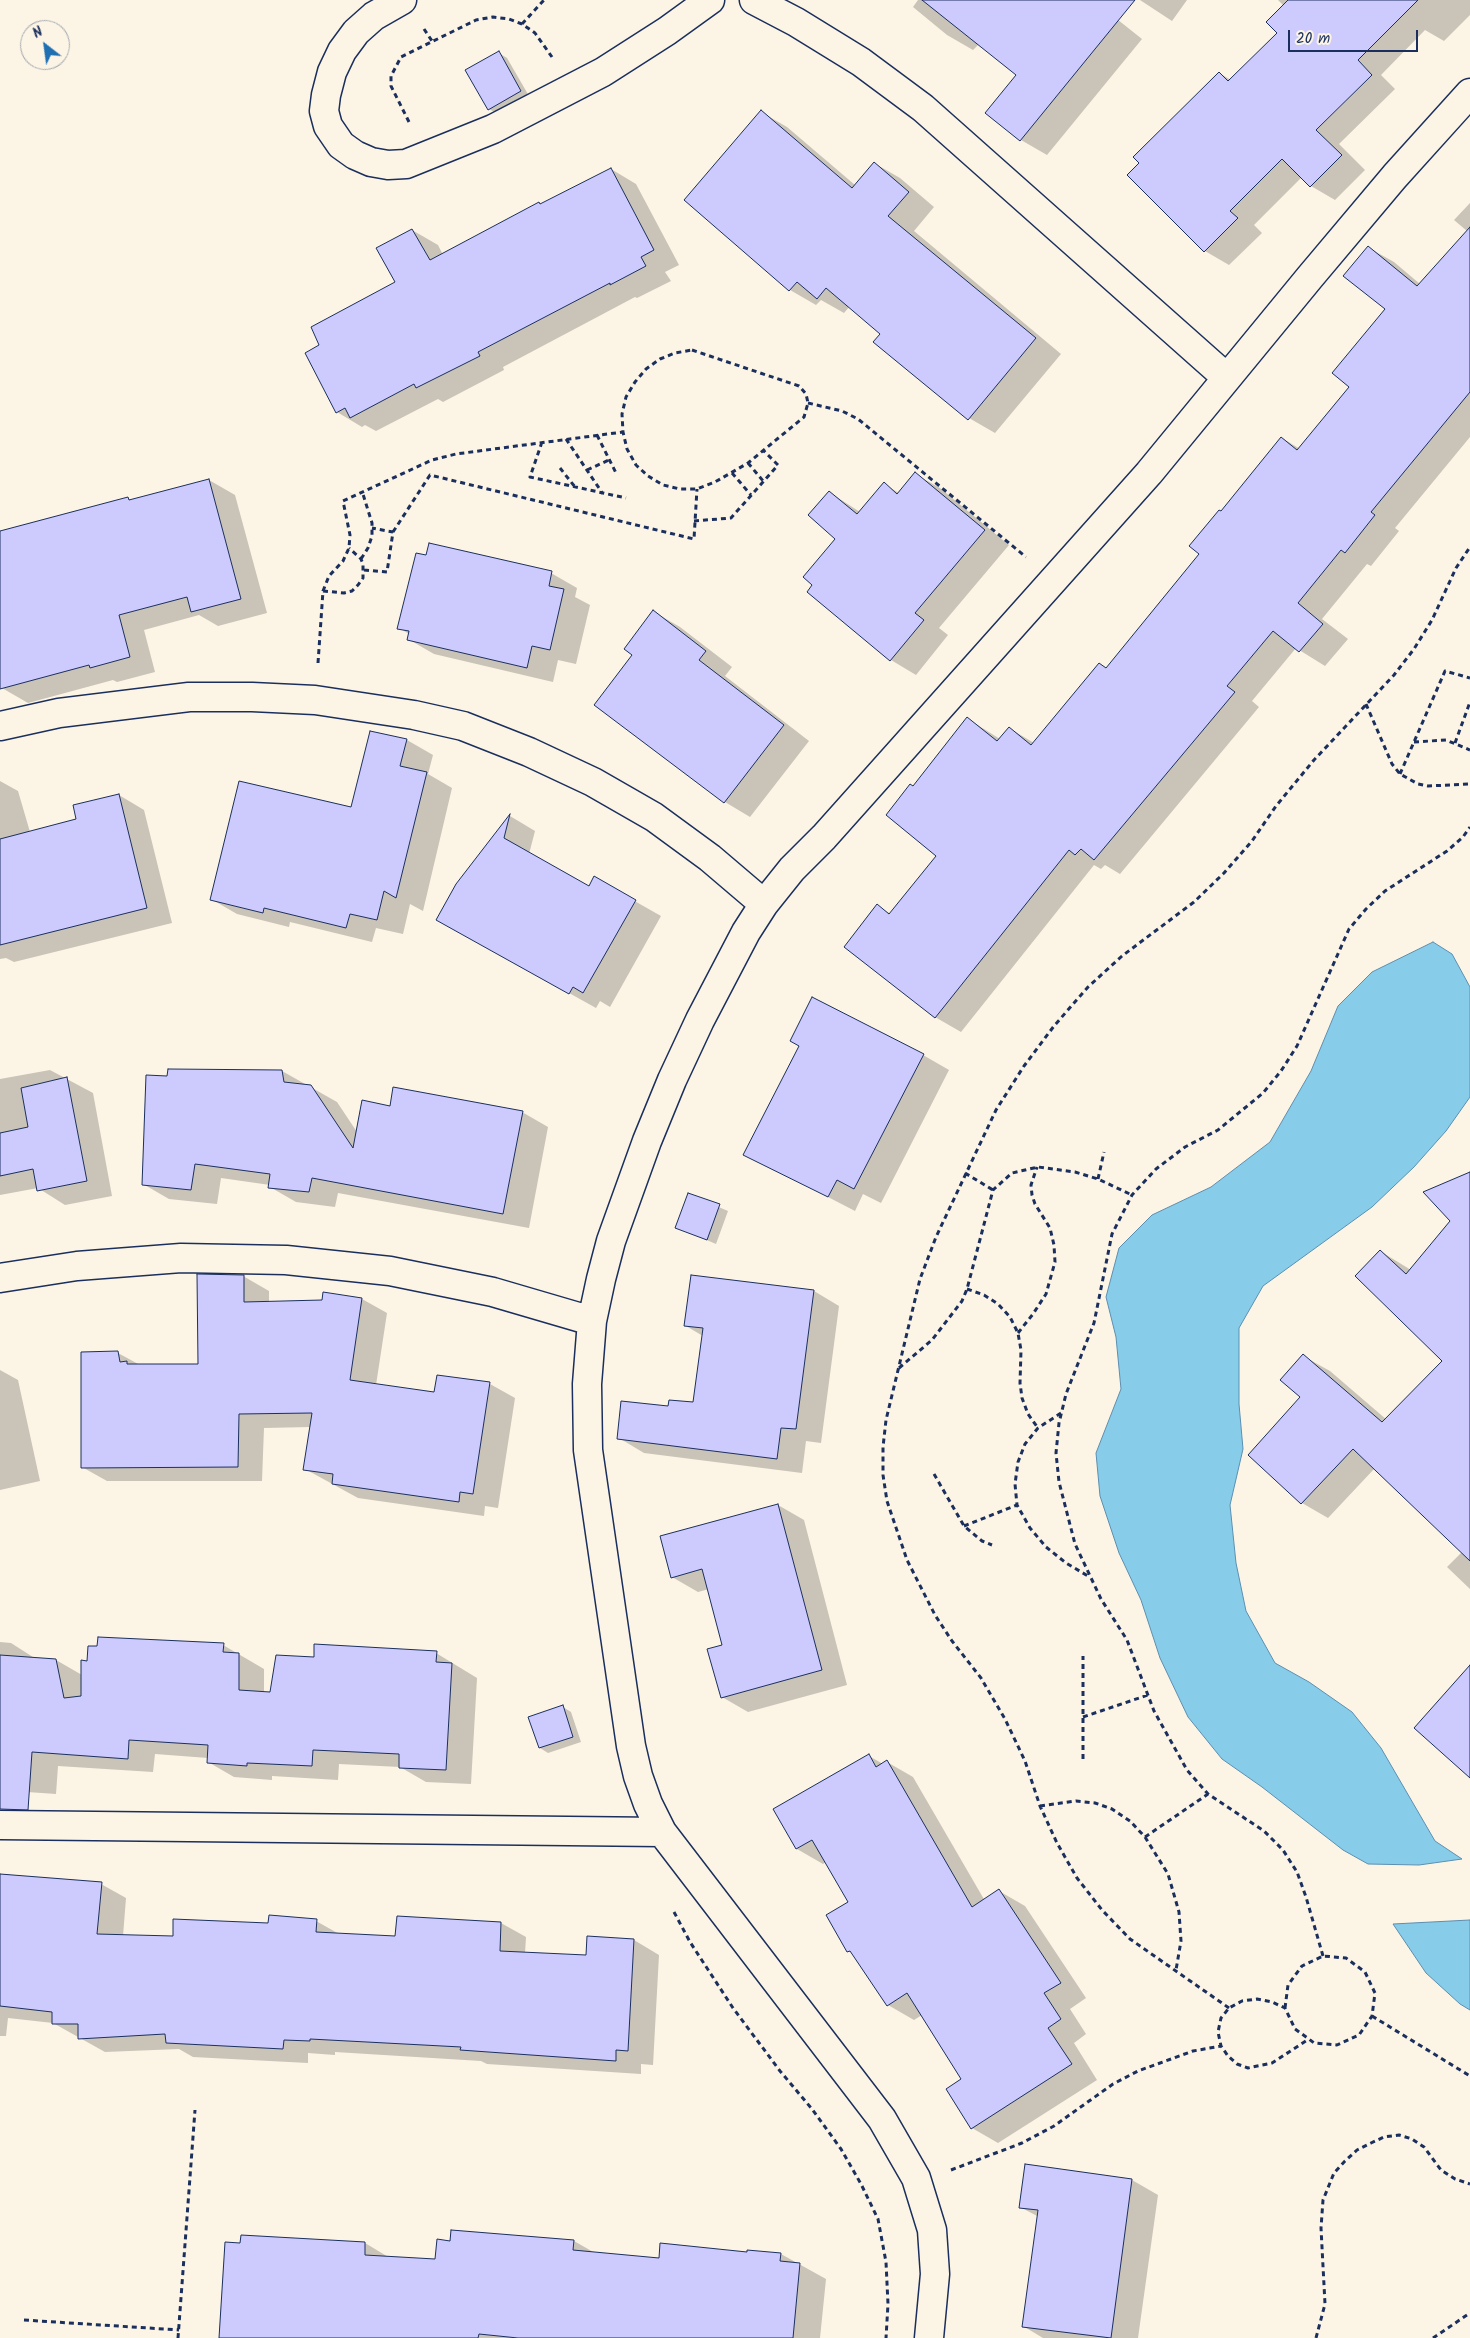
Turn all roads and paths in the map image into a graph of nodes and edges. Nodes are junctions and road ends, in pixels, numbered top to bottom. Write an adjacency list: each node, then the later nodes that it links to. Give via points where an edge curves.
1 (402, 0): 8 (street, via 374,16 342,51 332,72 324,111 335,136 355,155 388,165 406,164)
2 (544, 0): 5 (path)
3 (710, 0): 7 (street, via 603,72)
4 (754, 0): 9 (street, via 861,62 923,108)
5 (522, 24): 7 (path, via 535,33 551,54); 8 (path, via 492,17 476,20 401,57 391,76 391,86)
6 (1470, 93): 9 (street, via 1377,198)
7 (561, 94): 8 (street, via 494,129)
8 (426, 156)
9 (1227, 378): 36 (street, via 1149,473)
10 (808, 403): 11 (path, via 799,386 692,350 660,359 635,382 626,397 622,414); 15 (path, via 804,417); 36 (path, via 842,411 858,419)
11 (623, 432): 12 (path); 24 (path, via 627,449 636,465 648,476 663,485)
12 (597, 435): 13 (path); 16 (path)
13 (566, 439): 14 (path); 19 (path)
14 (542, 442): 23 (path, via 530,477); 25 (path, via 481,449 432,460)
15 (764, 451): 17 (path); 22 (path, via 778,465)
16 (609, 460): 19 (path); 20 (path)
17 (748, 463): 21 (path); 22 (path)
18 (560, 468): 23 (path)
19 (587, 470): 26 (path)
20 (616, 473)
21 (732, 473): 24 (path); 27 (path)
22 (764, 482): 27 (path)
23 (576, 488): 26 (path)
24 (697, 489): 29 (path)
25 (362, 492): 30 (path, via 370,511); 33 (path, via 343,501 350,535)
26 (603, 494): 28 (path)
27 (752, 494): 29 (path, via 732,518)
28 (626, 498)
29 (694, 521): 31 (path, via 694,540 430,475)
30 (372, 528): 31 (path); 34 (path, via 368,548)
31 (393, 532): 35 (path, via 387,572)
32 (1470, 547): 41 (path, via 1414,649)
33 (349, 548): 34 (path); 37 (path, via 343,561 329,576)
34 (361, 559): 35 (path)
35 (364, 570): 37 (path, via 352,591)
36 (1054, 580): 49 (street)
37 (323, 592): 39 (path)
38 (1470, 678): 43 (path, via 1445,671)
39 (315, 700): 42 (street, via 189,697 59,712); 49 (street, via 463,726 529,752 593,782 654,817 710,858)
40 (1470, 702): 44 (path)
41 (1366, 704): 46 (path, via 1392,764); 52 (path, via 1314,760 1224,873 1194,902 1122,956 1054,1026 996,1110)
42 (0, 726)
43 (1414, 742): 44 (path, via 1446,740); 46 (path)
44 (1455, 743): 45 (path)
45 (1470, 750)
46 (1400, 774): 47 (path, via 1428,786)
47 (1470, 784)
48 (1470, 827): 55 (path, via 1448,851 1385,891 1349,929 1297,1046 1263,1093 1218,1130 1185,1147 1156,1168)
49 (764, 904): 58 (street, via 700,1020 647,1141 611,1241)
50 (1104, 1152): 53 (path)
51 (1038, 1167): 53 (path); 54 (path, via 1012,1173); 59 (path, via 1031,1186 1032,1195 1050,1228 1055,1262 1046,1294)
52 (965, 1173): 54 (path); 60 (path, via 920,1280)
53 (1098, 1179): 55 (path)
54 (993, 1190): 57 (path)
55 (1132, 1195): 61 (path, via 1112,1234 1094,1323)
56 (0, 1278): 58 (street, via 77,1266 181,1258 286,1260 390,1271 493,1292)
57 (967, 1289): 59 (path, via 998,1304); 60 (path, via 946,1325)
58 (592, 1321): 75 (street, via 587,1384 588,1450 596,1516 631,1746 638,1776)
59 (1018, 1332): 62 (path, via 1022,1398)
60 (899, 1368): 73 (path, via 883,1447 883,1475 896,1531 935,1615 981,1678 1005,1719 1025,1761)
61 (1061, 1413): 62 (path); 67 (path, via 1056,1453 1059,1482 1075,1544)
62 (1038, 1428): 64 (path, via 1025,1444 1018,1462)
63 (934, 1474): 65 (path)
64 (1016, 1505): 65 (path); 67 (path, via 1046,1547 1066,1564)
65 (964, 1526): 66 (path)
66 (992, 1545)
67 (1088, 1576): 69 (path, via 1127,1640)
68 (1083, 1656): 70 (path)
69 (1148, 1695): 70 (path); 72 (path, via 1170,1742 1187,1770)
70 (1083, 1718): 71 (path)
71 (1083, 1759)
72 (1208, 1794): 76 (path); 78 (path, via 1264,1830 1282,1850 1297,1872)
73 (1040, 1806): 76 (path, via 1076,1801 1095,1803 1112,1809); 79 (path, via 1077,1878 1102,1910 1146,1953)
74 (0, 1825): 75 (street)
75 (662, 1832): 87 (street, via 882,2119)
76 (1146, 1836): 79 (path, via 1168,1874 1176,1898 1180,1941)
77 (672, 1908): 94 (path, via 733,2008 812,2109 861,2184 878,2219 886,2262)
78 (1323, 1956): 81 (path, via 1302,1966 1288,1985); 82 (path, via 1346,1958 1365,1972 1375,1993)
79 (1176, 1970): 80 (path)
80 (1230, 2008): 81 (path, via 1242,2001 1258,1999); 84 (path, via 1221,2018 1218,2032)
81 (1285, 2008): 83 (path, via 1295,2029)
82 (1372, 2016): 83 (path, via 1359,2035 1337,2045 1314,2043); 85 (path)
83 (1309, 2039): 84 (path, via 1272,2063 1248,2068 1237,2064)
84 (1221, 2046): 87 (path, via 1193,2051 1138,2071 1022,2143 952,2169)
85 (1470, 2076)
86 (195, 2110): 91 (path)
87 (916, 2178): 95 (street, via 932,2238 935,2274)
88 (1470, 2184): 92 (path, via 1441,2170 1424,2147 1399,2135 1371,2143 1345,2161 1334,2173 1323,2200 1320,2228 1326,2304)
89 (1470, 2313): 96 (path)
90 (24, 2320): 91 (path)
91 (179, 2330): 93 (path)
92 (1317, 2337)
93 (178, 2338)
94 (886, 2338)
95 (929, 2338)
96 (1433, 2338)

